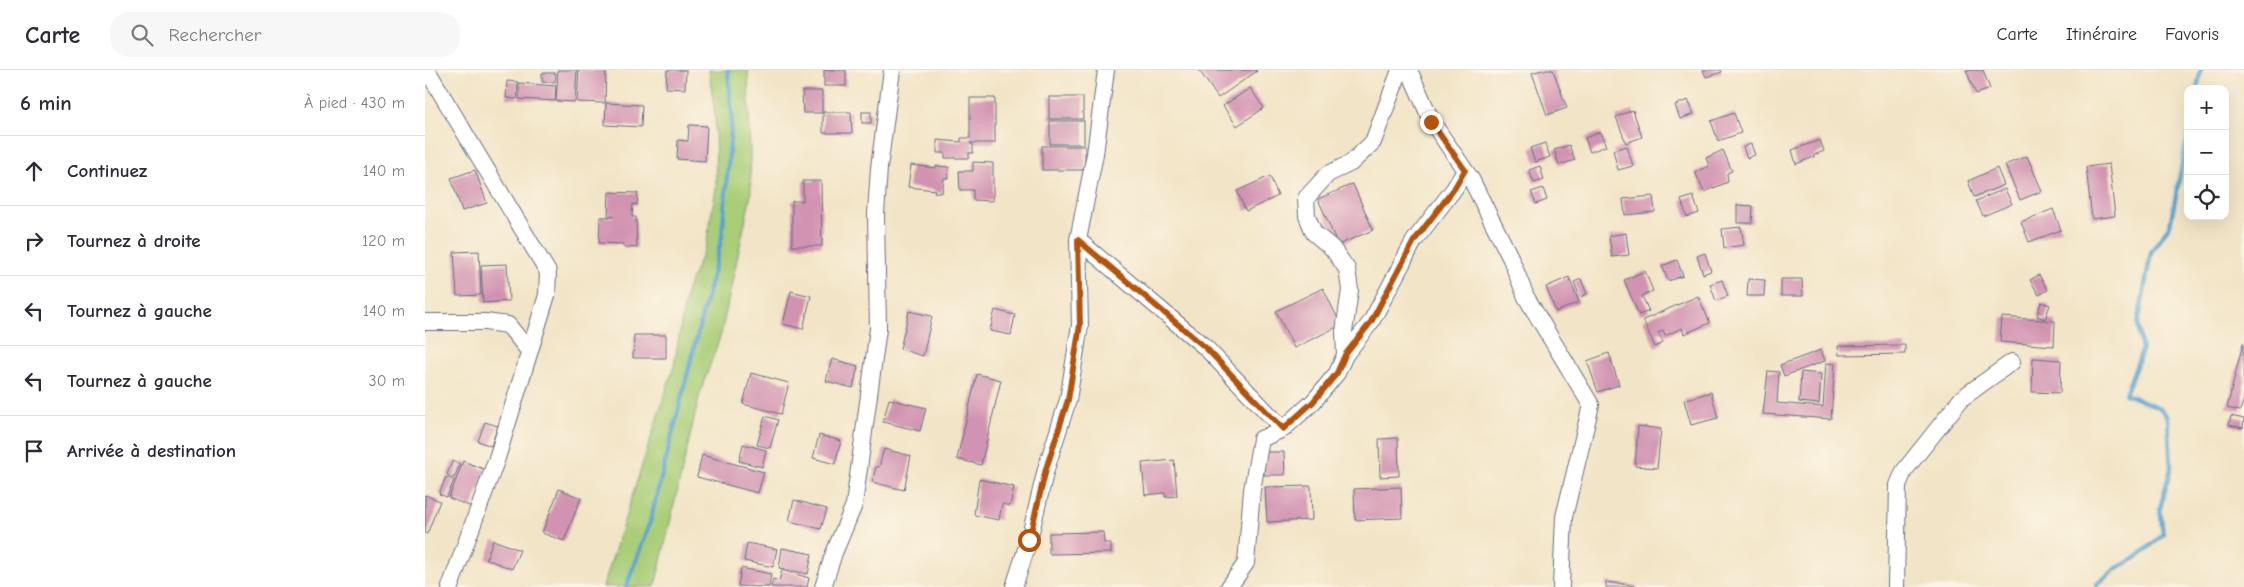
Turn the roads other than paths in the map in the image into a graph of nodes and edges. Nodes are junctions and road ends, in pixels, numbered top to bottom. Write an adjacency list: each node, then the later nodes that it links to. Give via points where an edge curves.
1 (427, 70): 9 (street, via 548,272 547,295)
2 (892, 70): 14 (street, via 876,214 878,329 854,505)
3 (1106, 70): 7 (street, via 1095,154)
4 (1400, 70): 10 (street, via 1373,142 1351,163 1328,174 1306,198 1307,216 1314,233 1332,248 1347,269 1350,290 1344,332)
5 (1409, 70): 6 (street, via 1431,122)
6 (1465, 170): 10 (street, via 1414,241 1371,322); 17 (street, via 1511,259 1526,297 1591,405 1564,517)
7 (1078, 240): 12 (street, via 1206,348); 15 (street, via 1080,325 1068,400)
8 (425, 322): 9 (street, via 508,325)
9 (529, 351): 13 (street, via 497,458)
10 (1345, 355): 12 (street, via 1337,373 1313,402)
11 (2012, 362): 18 (street, via 1962,398 1904,471 1898,485)
12 (1283, 429): 16 (street, via 1261,439 1252,490 1246,563)
13 (450, 587)
14 (823, 587)
15 (1014, 587)
16 (1229, 587)
17 (1561, 587)
18 (1896, 587)

